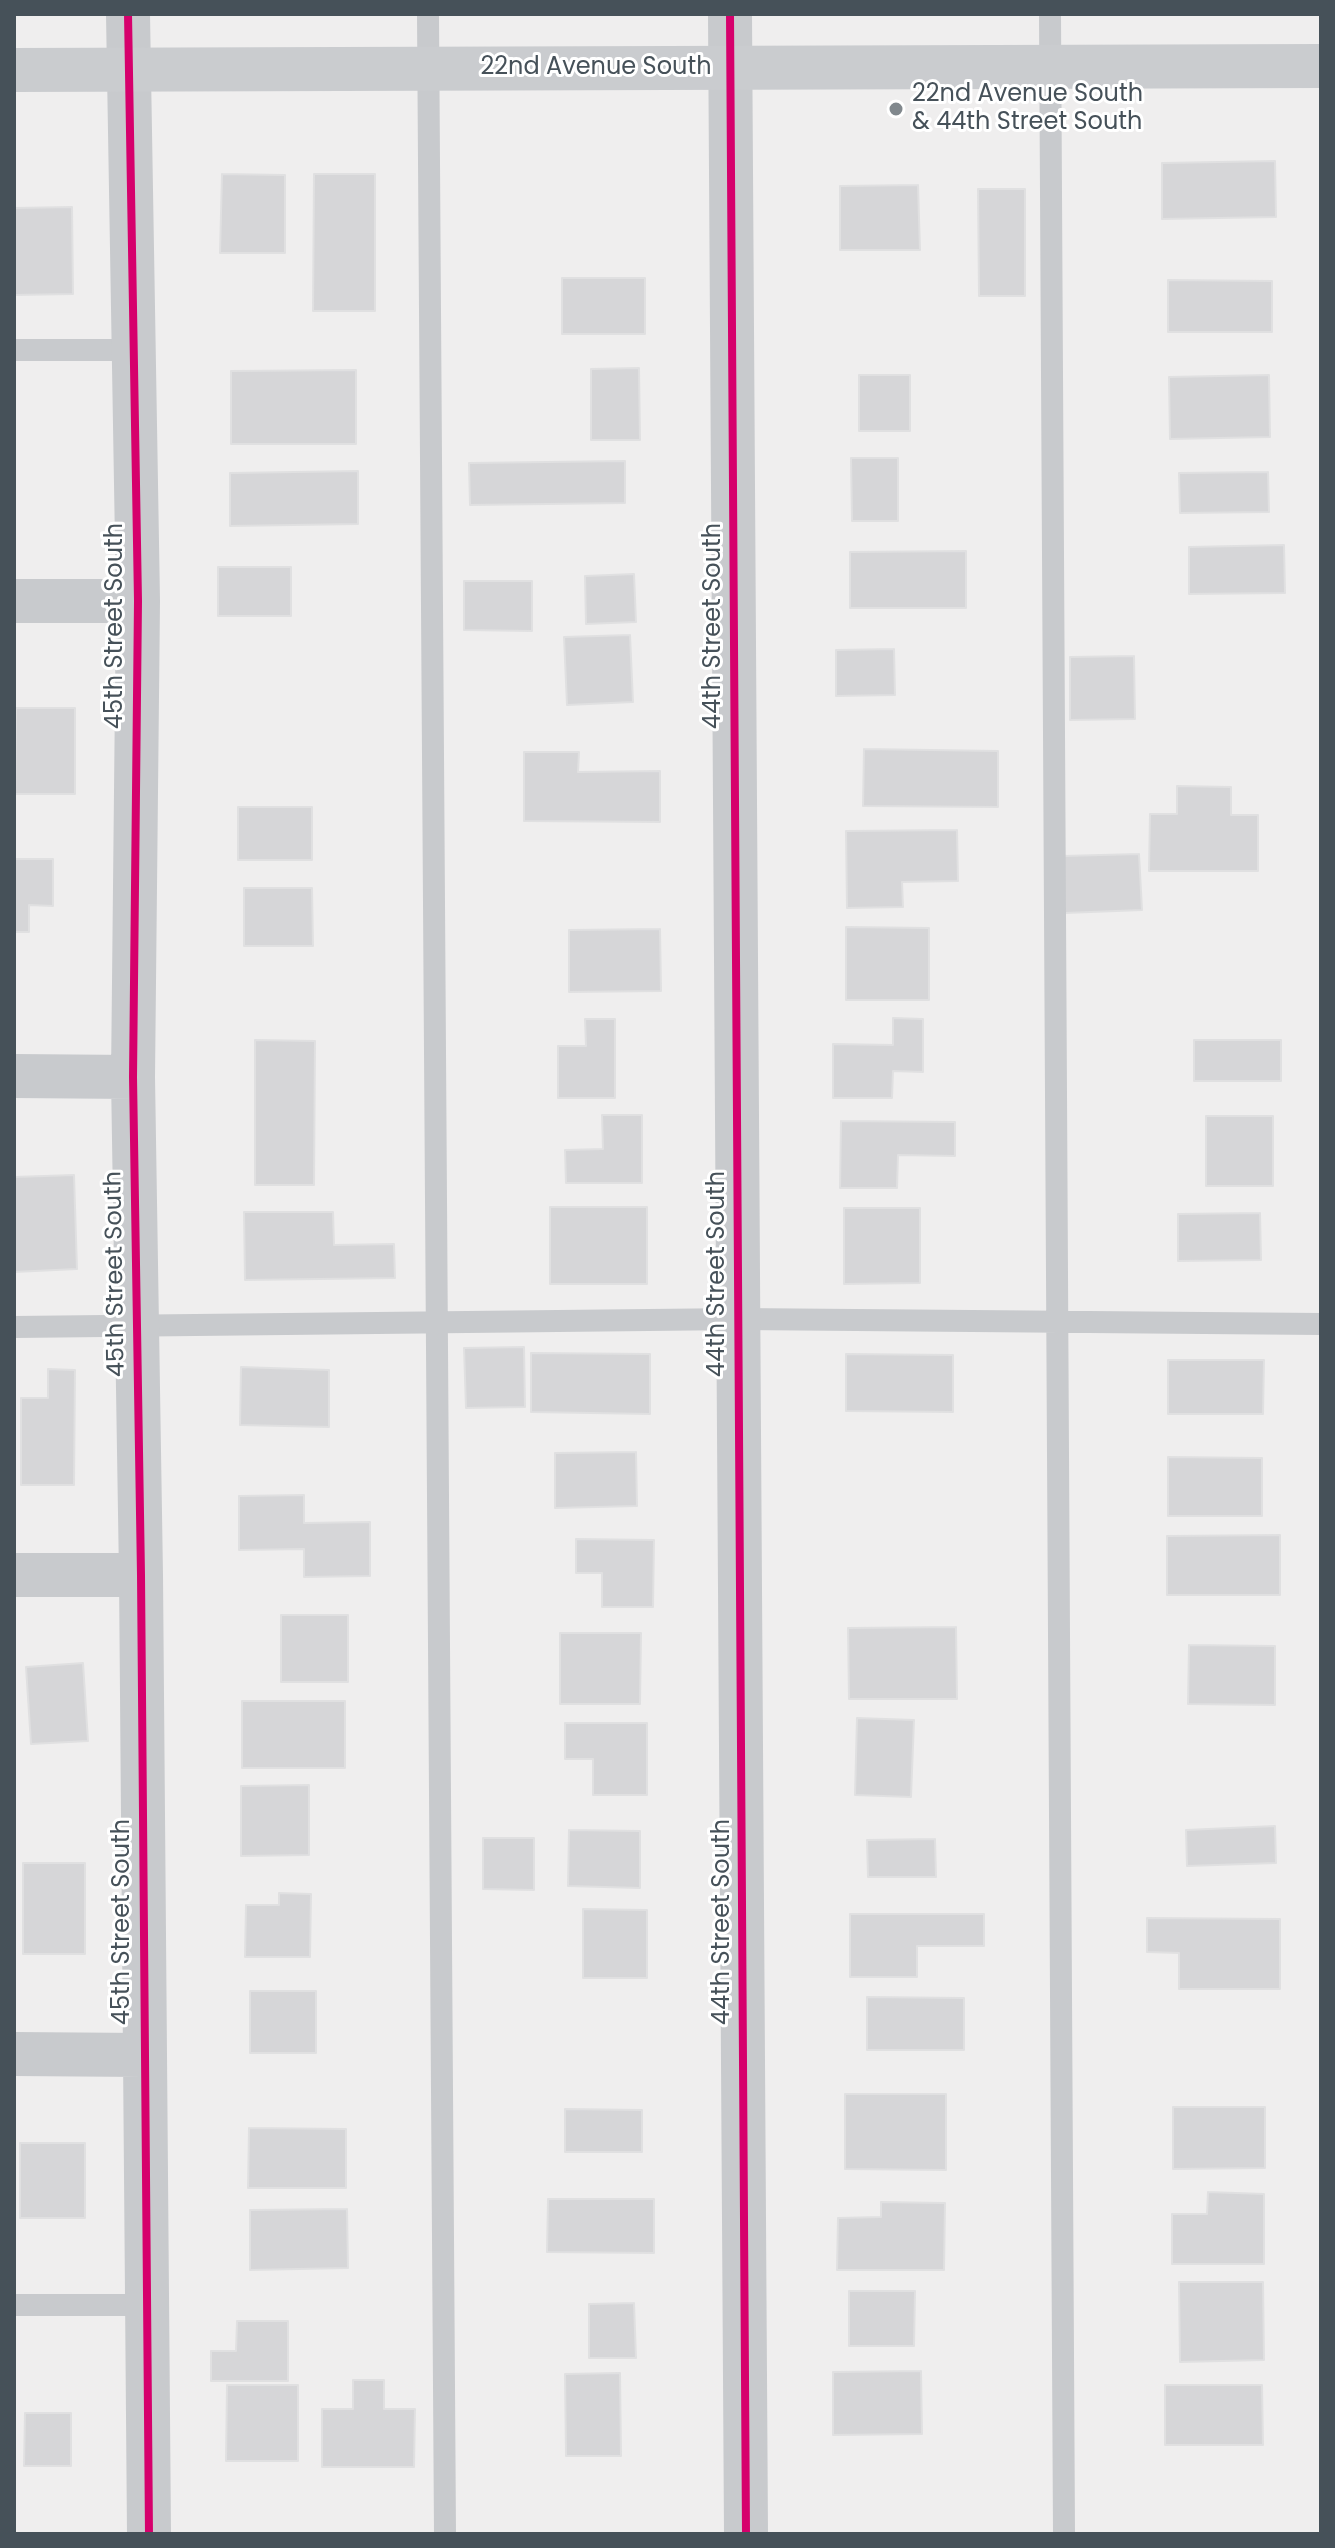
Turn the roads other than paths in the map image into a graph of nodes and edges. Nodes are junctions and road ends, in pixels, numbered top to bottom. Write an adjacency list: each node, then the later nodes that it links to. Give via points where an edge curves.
1 (128, 14): 10 (street, 45th Street South)
2 (428, 14): 8 (lane)
3 (730, 14): 7 (street, 44th Street South)
4 (1050, 14): 6 (lane)
5 (1321, 66): 6 (main road, 22nd Avenue South)
6 (1051, 67): 7 (main road, 22nd Avenue South); 18 (lane)
7 (730, 68): 8 (main road, 22nd Avenue South); 17 (street, 44th Street South)
8 (429, 69): 10 (main road, 22nd Avenue South); 19 (lane)
9 (14, 70): 10 (main road, 22nd Avenue South)
10 (129, 70): 12 (street, 45th Street South)
11 (14, 350): 12 (lane)
12 (134, 350): 14 (street, 45th Street South)
13 (14, 601): 14 (street)
14 (138, 601): 16 (street, 45th Street South)
15 (14, 1076): 16 (street)
16 (133, 1077): 21 (street, 45th Street South)
17 (739, 1319): 18 (lane); 19 (lane); 31 (street, 44th Street South)
18 (1057, 1322): 20 (lane); 32 (lane)
19 (438, 1323): 21 (lane); 30 (lane)
20 (1321, 1324)
21 (137, 1326): 22 (lane); 24 (street, 45th Street South)
22 (14, 1327)
23 (14, 1575): 24 (street)
24 (141, 1575): 26 (street, 45th Street South)
25 (14, 2054): 26 (street)
26 (143, 2055): 28 (street, 45th Street South)
27 (14, 2305): 28 (lane)
28 (146, 2305): 29 (street, 45th Street South)
29 (149, 2534)
30 (445, 2534)
31 (746, 2534)
32 (1064, 2534)

